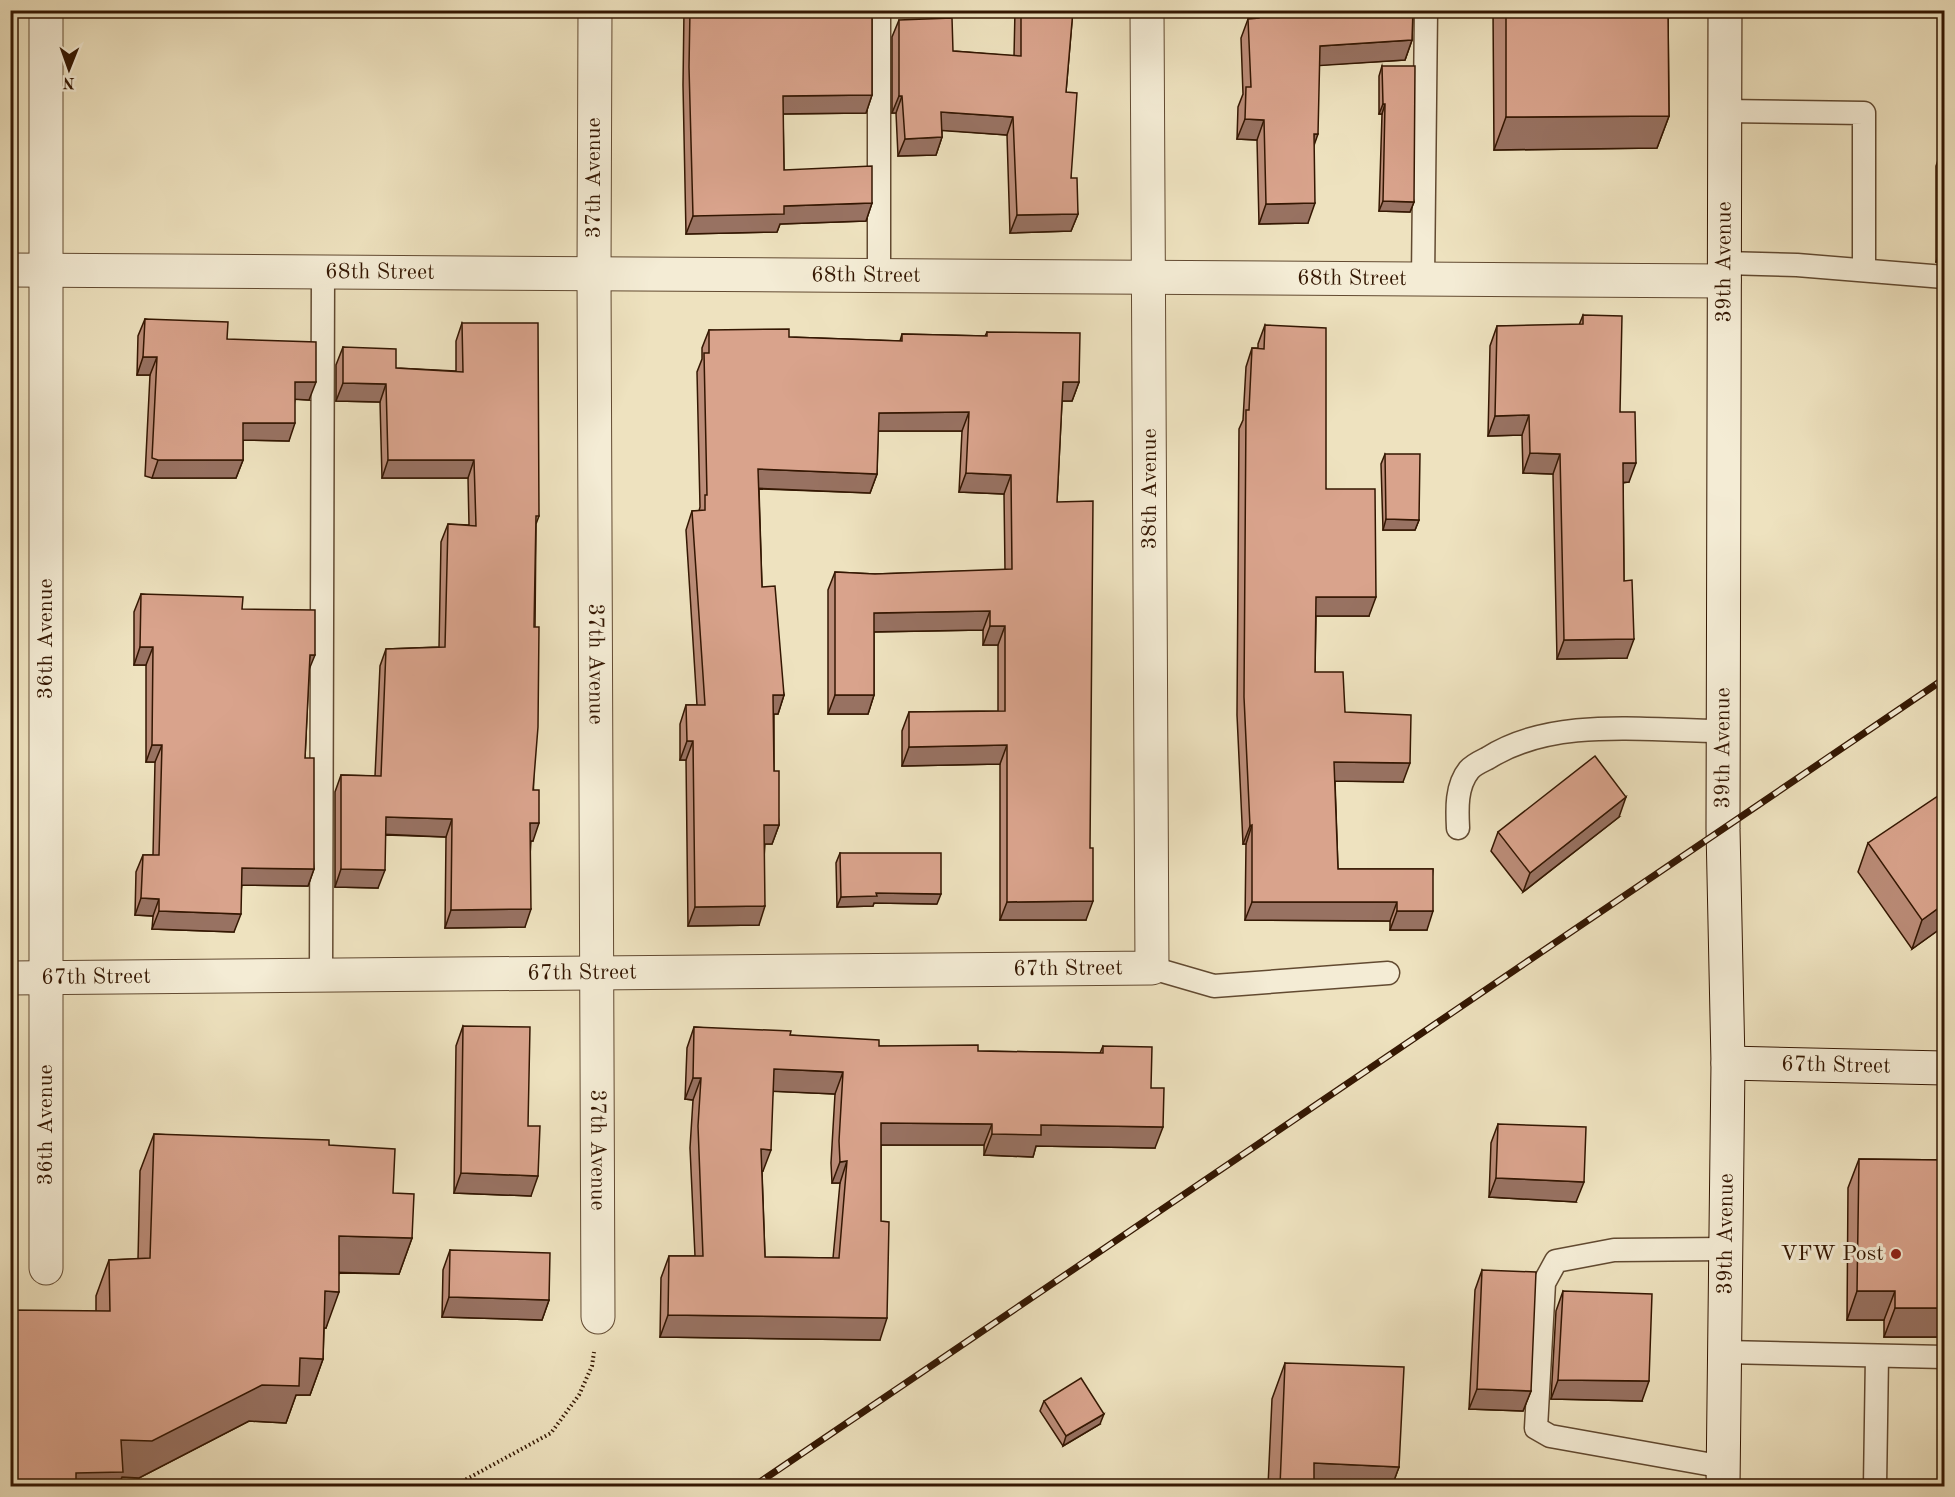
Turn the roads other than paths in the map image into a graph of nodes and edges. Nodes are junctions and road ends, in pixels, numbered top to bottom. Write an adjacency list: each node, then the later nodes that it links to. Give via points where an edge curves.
1 (46, 10): 10 (street, 36th Avenue)
2 (595, 10): 13 (street, 37th Avenue)
3 (879, 10): 14 (lane)
4 (1147, 10): 15 (street, 38th Avenue)
5 (1426, 10): 17 (lane)
6 (1725, 10): 7 (street, 39th Avenue)
7 (1725, 111): 8 (lane, via 1864,113); 12 (street, 39th Avenue)
8 (1864, 269): 12 (lane); 16 (lane)
9 (10, 270): 10 (street, 68th Street)
10 (47, 270): 11 (street, 68th Street); 25 (street, 36th Avenue)
11 (323, 272): 13 (street, 68th Street); 23 (lane)
12 (1724, 272): 17 (street, 68th Street); 18 (street, 39th Avenue)
13 (594, 273): 14 (street, 68th Street); 21 (street, 37th Avenue)
14 (879, 275): 15 (street, 68th Street)
15 (1149, 277): 17 (street, 68th Street); 20 (street, 38th Avenue)
16 (1944, 277)
17 (1423, 279)
18 (1723, 731): 19 (lane, via 1577,730 1551,732 1521,742 1469,770 1457,805); 26 (street, 39th Avenue)
19 (1458, 828)
20 (1152, 968): 21 (street, 67th Street); 22 (lane, via 1214,986)
21 (598, 972): 23 (street, 67th Street); 30 (street, 37th Avenue)
22 (1388, 973)
23 (321, 975): 25 (street, 67th Street)
24 (10, 978): 25 (street, 67th Street)
25 (45, 978): 29 (street, 36th Avenue)
26 (1728, 1063): 27 (street, 67th Street); 28 (street, 39th Avenue)
27 (1944, 1068)
28 (1726, 1249): 31 (street, 39th Avenue); 34 (lane, via 1614,1250 1556,1261 1544,1283 1536,1428 1550,1436)
29 (46, 1268)
30 (598, 1317)
31 (1725, 1352): 32 (lane); 34 (street, 39th Avenue)
32 (1877, 1356): 33 (lane); 35 (lane)
33 (1944, 1357)
34 (1724, 1477)
35 (1875, 1486)

